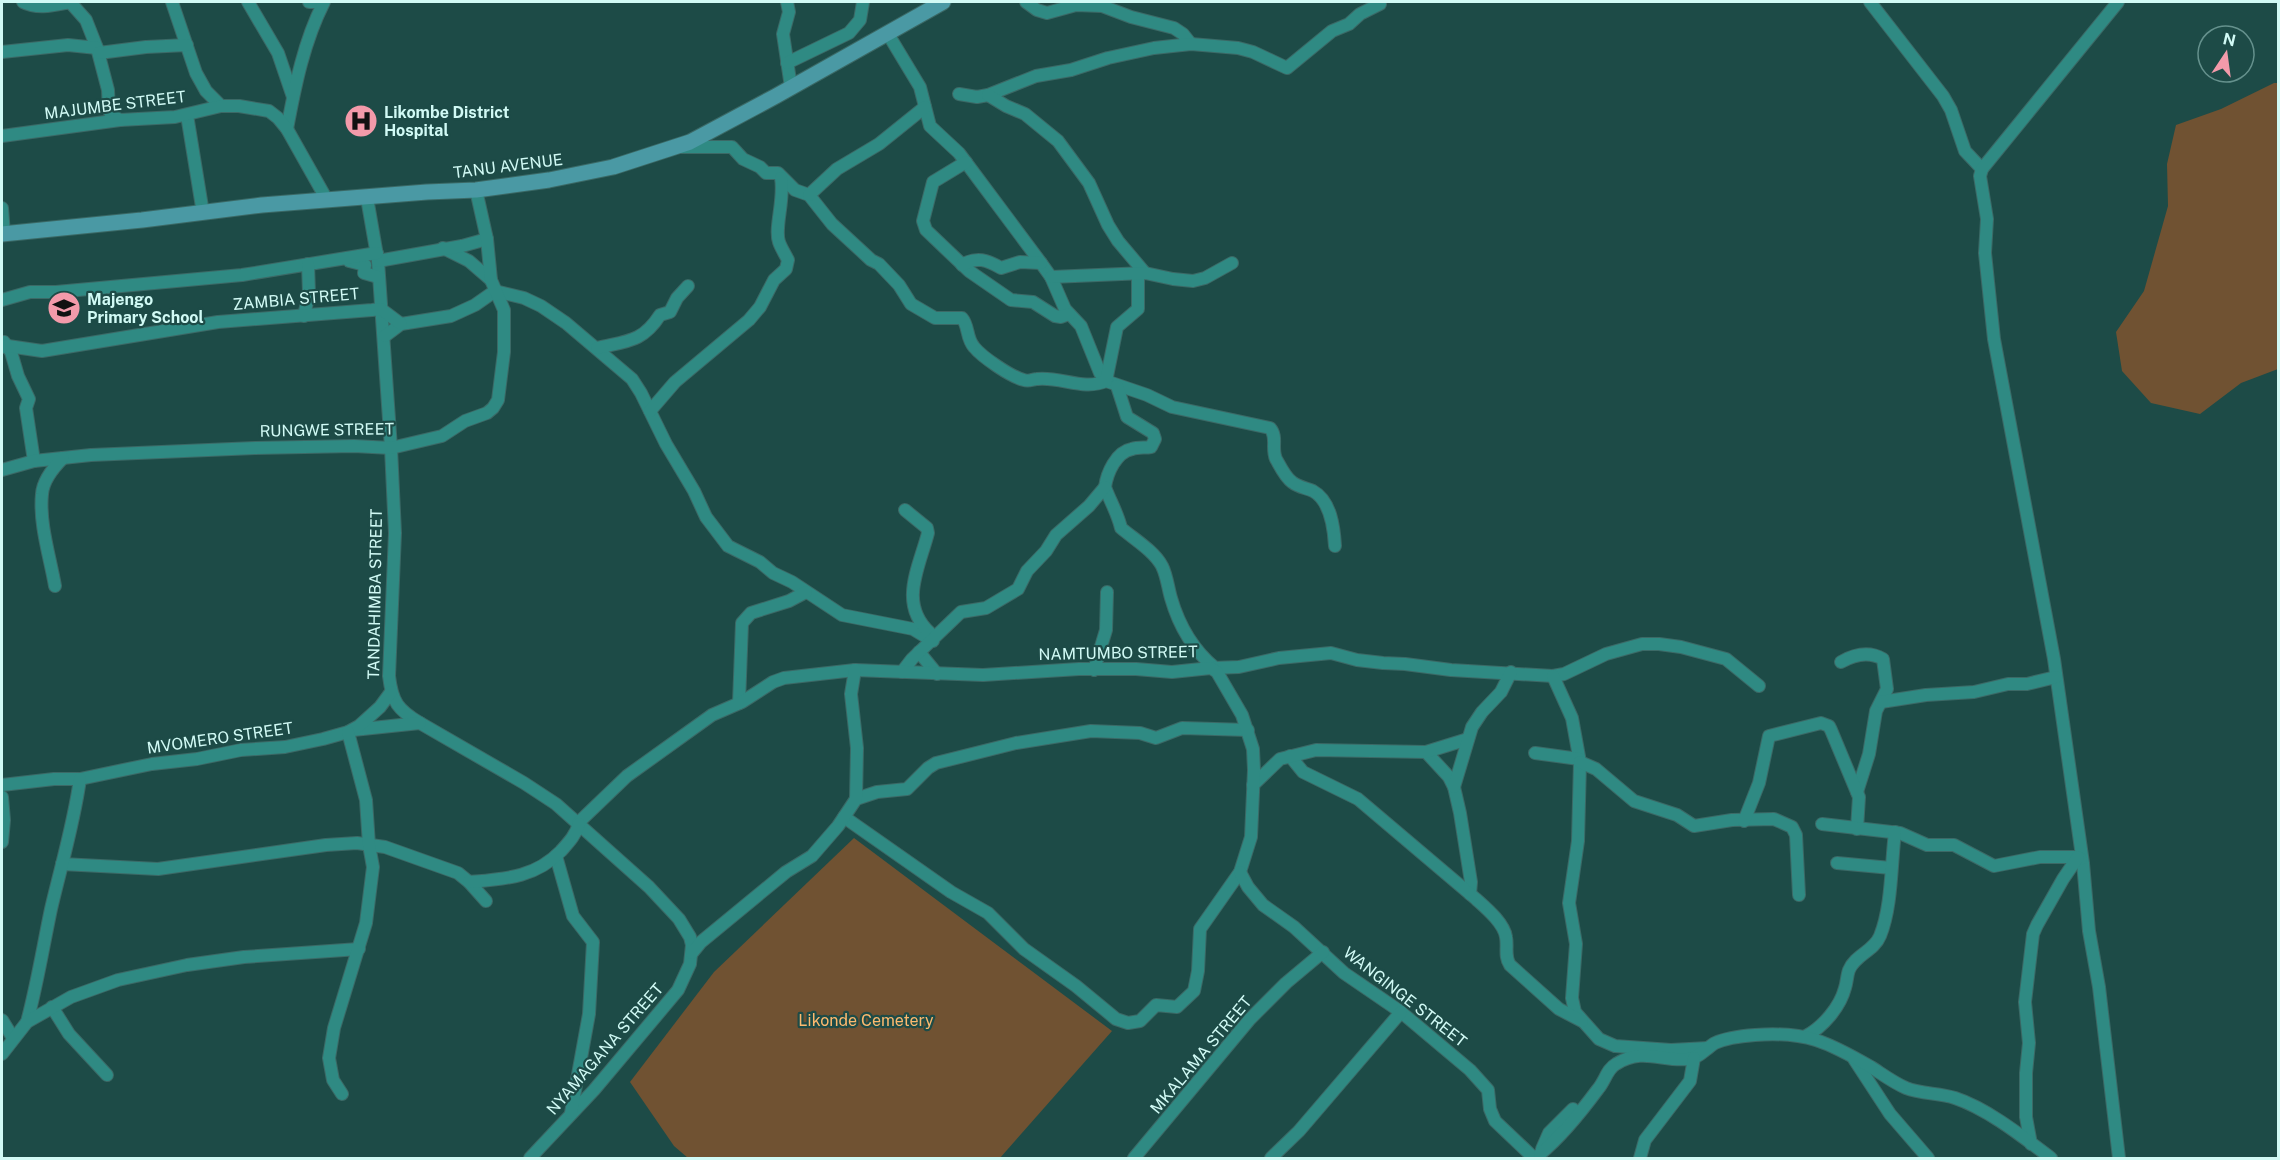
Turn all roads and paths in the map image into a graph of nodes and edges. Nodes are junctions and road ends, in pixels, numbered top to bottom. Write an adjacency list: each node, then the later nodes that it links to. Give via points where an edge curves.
1 (23, 2): 2 (street, via 40,6)
2 (71, 2): 18 (street, via 86,20)
3 (172, 2): 17 (street)
4 (248, 2): 24 (street, via 278,52)
5 (309, 2): 6 (street)
6 (320, 2)
7 (324, 2): 24 (street, via 312,28)
8 (787, 2): 20 (street, via 789,12 783,34)
9 (863, 2): 20 (street, via 860,20 849,33)
10 (944, 2): 15 (street, TANU AVENUE)
11 (1026, 2): 16 (street, via 1047,13 1076,5 1102,6 1174,28)
12 (1870, 2): 35 (street, via 1943,96 1965,151)
13 (2118, 2): 35 (street)
14 (1380, 4): 16 (street, via 1332,31 1287,68 1238,48)
15 (888, 34): 21 (street, TANU AVENUE); 26 (street, via 920,87)
16 (1191, 44): 23 (street, via 1154,48 1036,76)
17 (187, 45): 18 (street); 25 (street, via 206,91)
18 (98, 50): 19 (street, via 68,45); 27 (street)
19 (2, 52)
20 (787, 63): 21 (street)
21 (790, 87): 33 (street, TANU AVENUE)
22 (959, 94): 23 (street)
23 (988, 96): 52 (street, via 1025,114 1059,141 1089,183 1107,225)
24 (293, 98): 31 (street)
25 (221, 106): 28 (street, MAJUMBE STREET); 31 (street, MAJUMBE STREET, via 269,111)
26 (926, 107): 34 (street, via 930,126); 38 (street, via 879,144 837,168)
27 (109, 111): 29 (street); 30 (street)
28 (187, 115): 29 (street, MAJUMBE STREET); 42 (street)
29 (120, 120): 30 (street, MAJUMBE STREET)
30 (100, 122): 32 (street, MAJUMBE STREET)
31 (287, 129): 40 (street, MAJUMBE STREET)
32 (2, 136)
33 (674, 147): 36 (street, via 734,147 747,161 766,173 777,172); 37 (street, TANU AVENUE, via 613,167)
34 (966, 162): 48 (street); 51 (street, via 933,182 923,221 930,234)
35 (1982, 169): 87 (street, via 1994,339)
36 (781, 178): 38 (street, via 799,193); 66 (street, via 782,206 777,233 788,260 786,269 774,280 749,320 675,382)
37 (476, 190): 39 (street, TANU AVENUE); 44 (street, RUNGWE STREET)
38 (809, 195): 65 (street, via 832,224 899,285 911,304 935,318 964,320 966,334 975,348 1012,374 1026,381 1036,378 1093,385)
39 (367, 198): 40 (street, TANU AVENUE); 46 (street, TANDAHIMBA STREET)
40 (327, 200): 42 (street, TANU AVENUE)
41 (2, 208): 43 (street)
42 (203, 213): 43 (street, TANU AVENUE)
43 (3, 234)
44 (487, 239): 45 (street); 55 (street, RUNGWE STREET)
45 (443, 248): 46 (street); 55 (street, via 469,261)
46 (377, 257): 47 (street); 53 (street, TANDAHIMBA STREET)
47 (340, 260): 50 (street); 53 (street, via 360,262 365,265 364,273)
48 (1041, 263): 51 (street, via 1020,262 1001,268 985,259); 54 (street)
49 (1232, 263): 52 (street, via 1193,281)
50 (308, 264): 57 (street, via 242,274 30,292); 60 (street, via 309,293)
51 (962, 265): 59 (street, via 1011,300 1033,302 1055,316)
52 (1142, 273): 54 (street); 65 (street, via 1138,309 1117,327)
53 (378, 277): 58 (street, TANDAHIMBA STREET)
54 (1051, 277): 59 (street)
55 (493, 286): 61 (street, via 475,305 451,316); 64 (street, via 541,306); 67 (street, RUNGWE STREET, via 504,310 505,336 500,391 493,408 442,436)
56 (688, 286): 64 (street, via 670,312 660,315 642,336)
57 (2, 300)
58 (381, 309): 60 (street, ZAMBIA STREET); 61 (street); 62 (street, TANDAHIMBA STREET)
59 (1069, 314): 65 (street, via 1081,326 1100,373)
60 (304, 316): 63 (street, ZAMBIA STREET, via 199,325 42,351)
61 (400, 324): 62 (street)
62 (384, 336): 67 (street, TANDAHIMBA STREET)
63 (4, 344): 69 (street, via 29,399 26,408)
64 (597, 348): 66 (street, via 632,379)
65 (1111, 383): 71 (street, via 1127,417 1153,433 1155,439 1151,447 1129,449 1119,457); 73 (street, via 1172,407 1270,428 1275,456 1289,479 1321,498 1332,520)
66 (650, 411): 75 (street, via 706,518 720,536 734,550)
67 (391, 448): 68 (street, RUNGWE STREET, via 255,448); 89 (street, TANDAHIMBA STREET)
68 (63, 458): 69 (street, RUNGWE STREET); 74 (street, via 50,472 42,495)
69 (34, 461): 70 (street, RUNGWE STREET)
70 (2, 470)
71 (1104, 487): 77 (street, via 1056,535 1018,589 987,608 962,612); 80 (street, via 1121,528 1163,568 1187,639)
72 (905, 510): 77 (street, via 927,528 915,572 913,602 920,624)
73 (1335, 546)
74 (55, 586)
75 (806, 591): 77 (street, via 842,615 913,629); 91 (street, via 751,613 742,623)
76 (1107, 592): 82 (street, via 1106,630)
77 (934, 639): 78 (street)
78 (919, 652): 83 (street); 85 (street)
79 (1840, 662): 90 (street, via 1862,654 1883,659 1887,688)
80 (1214, 668): 82 (street, NAMTUMBO STREET, via 1172,672); 84 (street, via 1330,652 1383,663); 93 (street, NAMTUMBO STREET)
81 (855, 670): 83 (street, NAMTUMBO STREET); 91 (street, NAMTUMBO STREET, via 784,678); 106 (street, via 851,694 857,748)
82 (1094, 670): 85 (street, NAMTUMBO STREET)
83 (902, 672): 85 (street, NAMTUMBO STREET)
84 (1510, 672): 86 (street); 95 (street)
85 (937, 674)
86 (1552, 676): 88 (street, via 1606,654 1641,644 1659,644 1726,659); 99 (street, via 1572,718)
87 (2056, 677): 90 (street, via 1970,693); 116 (street)
88 (1759, 686)
89 (391, 692): 92 (street, TANDAHIMBA STREET, via 398,707); 94 (street, MVOMERO STREET, via 380,707)
90 (1881, 702): 104 (street)
91 (739, 703): 109 (street, NAMTUMBO STREET, via 712,716 652,757)
92 (420, 723): 94 (street); 109 (street, TANDAHIMBA STREET, via 543,794)
93 (1248, 730): 102 (street, NAMTUMBO STREET, via 1253,749); 106 (street, via 1182,728 1156,738 1091,731 1016,743 941,761 906,789)
94 (351, 731): 100 (street, MVOMERO STREET, via 285,747 241,750); 114 (street, via 366,800)
95 (1468, 739): 96 (street); 103 (street)
96 (1426, 752): 98 (street, via 1316,750); 103 (street)
97 (1536, 753): 99 (street)
98 (1290, 756): 102 (street, via 1280,759); 122 (street, via 1303,772 1358,799)
99 (1580, 760): 108 (street, via 1634,801 1677,815 1689,825); 131 (street, via 1578,841 1569,903 1576,944 1572,998)
100 (80, 779): 101 (street, MVOMERO STREET); 118 (street)
101 (2, 785)
102 (1253, 785): 120 (street, NAMTUMBO STREET, via 1251,837)
103 (1454, 787): 122 (street, via 1461,813)
104 (1857, 792): 108 (street, via 1829,726 1821,723 1771,735); 111 (street)
105 (2, 796): 113 (street)
106 (856, 799): 107 (street)
107 (844, 817): 120 (street, NAMTUMBO STREET, via 951,892 988,913 1031,955 1116,1019 1128,1023 1140,1021 1156,1005 1179,1006 1194,991 1200,929); 127 (street, via 812,856 786,872)
108 (1744, 821): 123 (street, via 1780,820 1795,830)
109 (578, 824): 115 (street, NAMTUMBO STREET, via 570,842); 127 (street, TANDAHIMBA STREET, via 679,919 690,938)
110 (1822, 824): 111 (street)
111 (1857, 829): 112 (street)
112 (1895, 832): 116 (street, via 1922,844 1954,845 1994,866 2040,857); 119 (street)
113 (2, 842)
114 (369, 845): 118 (street, via 326,845 158,869); 121 (street, via 448,868); 125 (street, via 372,881)
115 (556, 856): 121 (street, NAMTUMBO STREET, via 533,872); 141 (street, via 573,916 593,942 589,1014)
116 (2080, 858): 142 (street, via 2033,934 2025,1002 2026,1118); 150 (street)
117 (1837, 863): 119 (street)
118 (62, 864): 132 (street)
119 (1891, 868): 133 (street, via 1880,936 1850,967 1845,989 1832,1013)
120 (1240, 872): 126 (street, WANGINGE STREET, via 1263,905)
121 (469, 882): 124 (street)
122 (1470, 894): 131 (street, via 1504,932 1506,960 1510,965 1559,1009)
123 (1799, 895)
124 (486, 901)
125 (359, 949): 128 (street, via 187,965 118,980); 140 (street, via 334,1028 329,1058 333,1080)
126 (1323, 952): 129 (street, WANGINGE STREET, via 1344,973); 145 (street, MKALAMA STREET, via 1250,1019)
127 (692, 953): 141 (street, NYAMAGANA STREET, via 678,990)
128 (52, 1007): 132 (street); 139 (street, via 69,1034)
129 (1401, 1012): 143 (street, WANGINGE STREET, via 1470,1070 1488,1090 1495,1121); 146 (street)
130 (2, 1020): 134 (street)
131 (1582, 1021): 135 (street, via 1599,1039 1616,1046)
132 (27, 1022): 134 (street)
133 (1806, 1036): 135 (street, via 1755,1035 1725,1040); 137 (street)
134 (13, 1038): 136 (street)
135 (1708, 1048): 138 (street)
136 (2, 1054)
137 (1851, 1056): 142 (street, via 1909,1089 1944,1095 1983,1110); 148 (street, via 1890,1114)
138 (1694, 1058): 143 (street, via 1676,1060 1652,1055 1625,1059 1612,1067 1585,1105 1573,1108 1555,1127); 147 (street, via 1690,1081 1645,1140)
139 (107, 1075)
140 (342, 1094)
141 (570, 1115): 144 (street, NYAMAGANA STREET)
142 (2031, 1144): 149 (street)
143 (1537, 1157)
144 (530, 1158)
145 (1134, 1158)
146 (1271, 1158)
147 (1640, 1158)
148 (1928, 1158)
149 (2051, 1158)
150 (2119, 1158)

